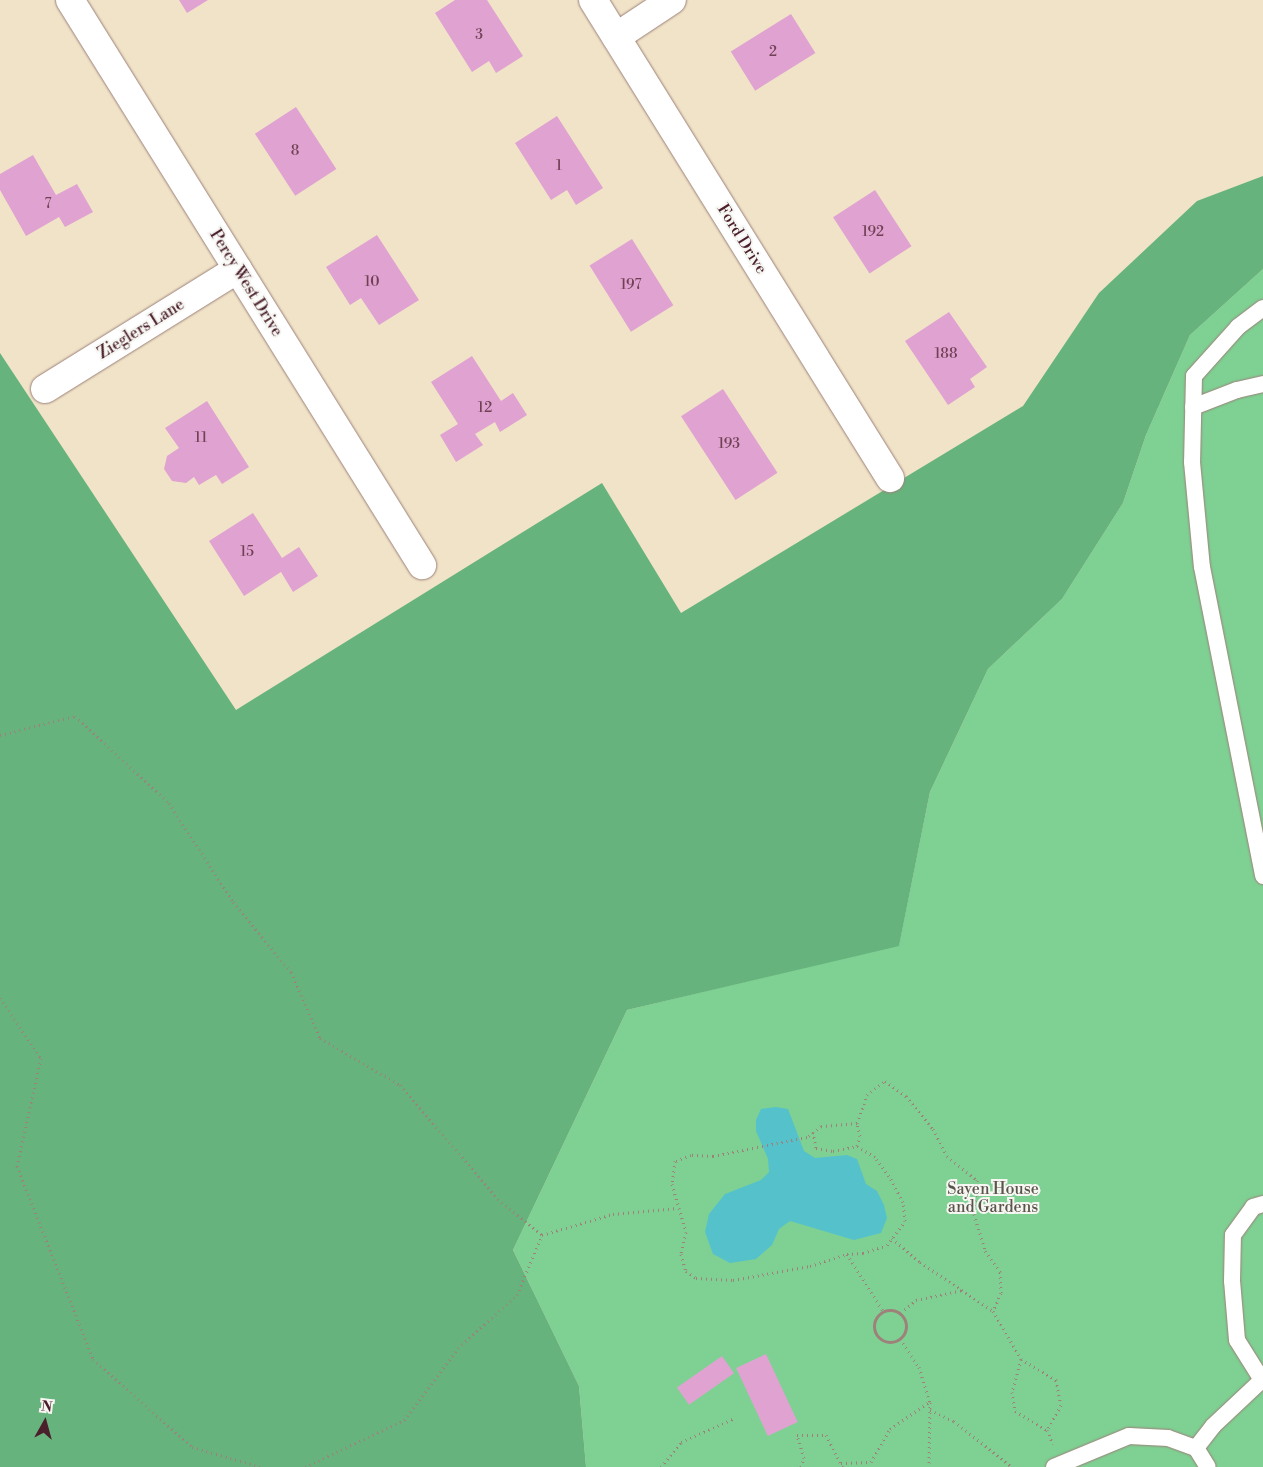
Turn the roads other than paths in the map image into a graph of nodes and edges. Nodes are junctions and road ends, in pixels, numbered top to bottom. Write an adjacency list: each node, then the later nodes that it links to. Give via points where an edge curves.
1 (70, 0): 5 (street, Percy West Drive)
2 (593, 0): 4 (street, Ford Drive)
3 (672, 0): 4 (street)
4 (616, 37): 10 (street, Ford Drive)
5 (238, 270): 8 (street, Zieglers Lane); 11 (street, Percy West Drive)
6 (1263, 308): 9 (lane, via 1238,327 1194,376)
7 (1263, 384): 9 (lane)
8 (45, 389)
9 (1193, 406): 12 (lane, via 1192,462 1202,566)
10 (890, 478)
11 (422, 565)
12 (1263, 876)
13 (1263, 1204): 14 (lane, via 1253,1207 1232,1235 1237,1340)
14 (1262, 1380): 15 (lane, via 1212,1426)
15 (1196, 1448): 16 (lane, via 1168,1438 1129,1436); 17 (lane)
16 (1058, 1465)
17 (1208, 1467)

